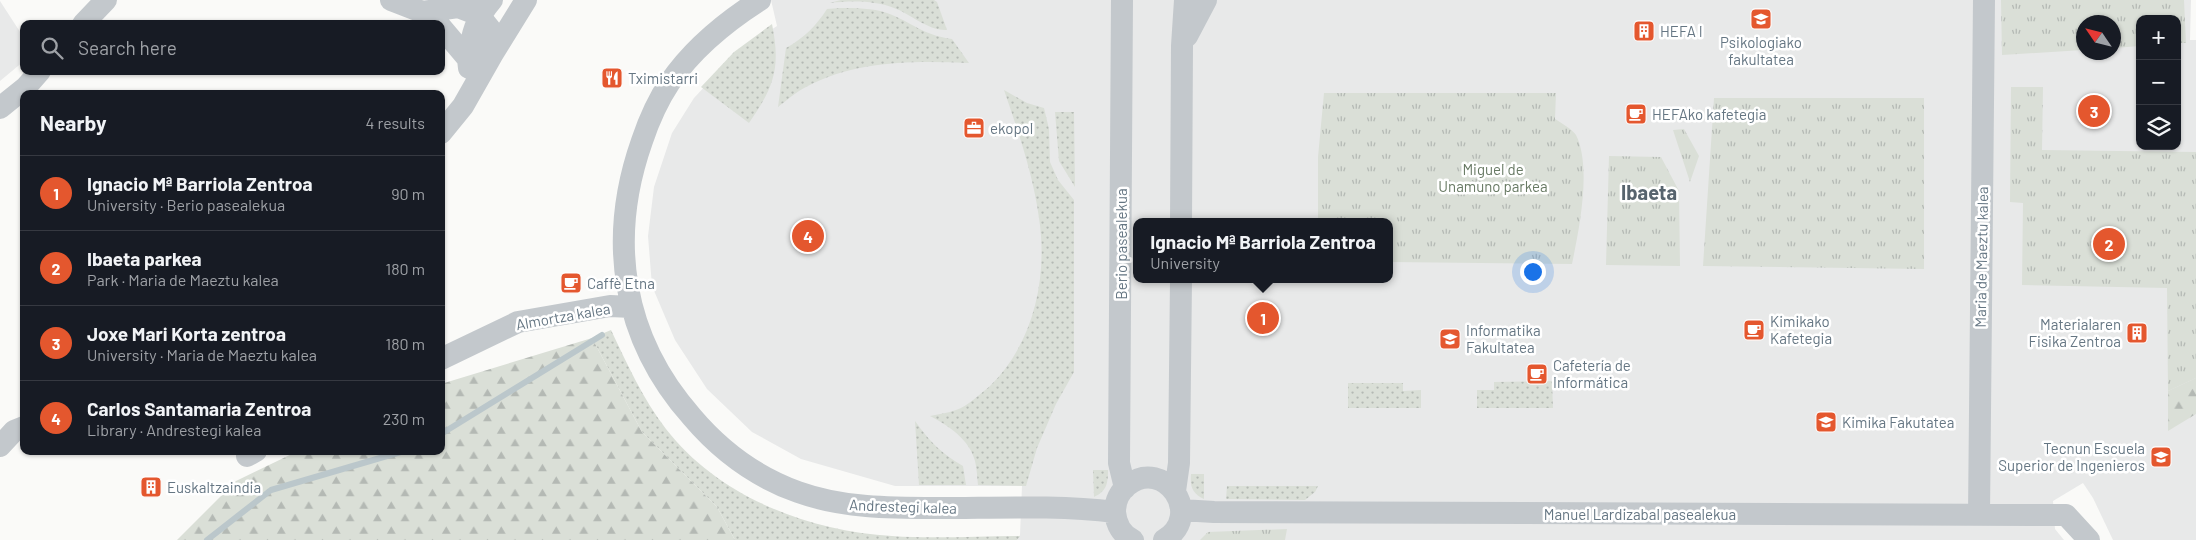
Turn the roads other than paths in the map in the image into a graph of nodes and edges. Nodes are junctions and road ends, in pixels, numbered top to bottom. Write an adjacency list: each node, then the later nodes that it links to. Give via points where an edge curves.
1 (106, 0): 11 (street)
2 (391, 0): 10 (street)
3 (526, 0): 14 (street)
4 (760, 0): 24 (street, Andrestegi kalea, via 696,51 671,81 650,120 630,176 625,207 623,241)
5 (1122, 0): 28 (street, Berio pasealekua, via 1120,463)
6 (1185, 0): 13 (street)
7 (1206, 0): 13 (street)
8 (1984, 0): 31 (street, Maria de Maeztu kalea)
9 (477, 5): 10 (street); 14 (street, via 491,30); 15 (street)
10 (429, 18)
11 (87, 20)
12 (445, 32): 15 (street)
13 (1182, 46): 22 (street)
14 (492, 55): 15 (street); 19 (street)
15 (468, 59): 19 (street, via 470,77)
16 (36, 75): 17 (street)
17 (22, 90)
18 (20, 92): 20 (street)
19 (463, 106): 21 (street)
20 (0, 108)
21 (445, 128)
22 (1181, 218)
23 (1181, 283): 29 (street)
24 (632, 307): 25 (street, Almortza kalea, via 610,306 518,322); 30 (street, Andrestegi kalea, via 640,336 652,360 674,397 702,430 731,456 764,477 797,492 860,506)
25 (445, 358)
26 (20, 429): 27 (street)
27 (0, 446)
28 (1125, 488): 29 (street, via 1141,478 1151,478 1168,484); 30 (street)
29 (1178, 500): 31 (street, Manuel Lardizabal pasealekua, via 1214,512); 33 (street, via 1178,525)
30 (1115, 512): 32 (street, via 1122,531)
31 (1979, 515): 34 (street, Manuel Lardizabal pasealekua, via 2066,515)
32 (1133, 540)
33 (1164, 540)
34 (2089, 540)

